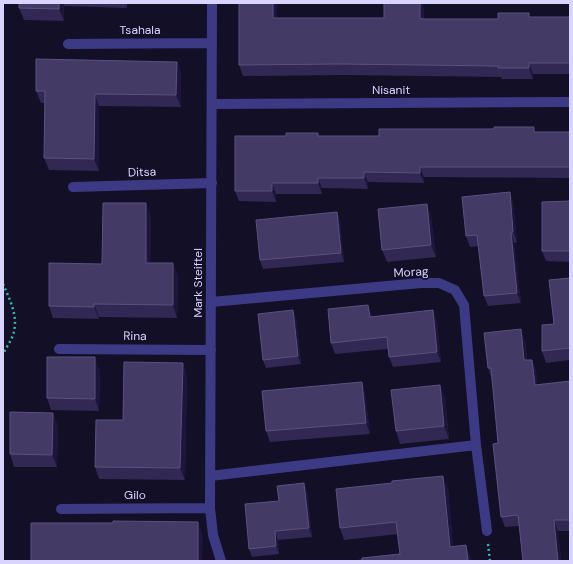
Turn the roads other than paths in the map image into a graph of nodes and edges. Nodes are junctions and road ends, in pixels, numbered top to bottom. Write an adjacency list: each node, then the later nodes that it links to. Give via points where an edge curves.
1 (212, 3): 2 (street, Mark Steiftel)
2 (212, 43): 3 (street, Tsahala); 5 (street, Mark Steiftel)
3 (68, 44)
4 (570, 102): 5 (street, Nisanit)
5 (212, 104): 6 (street, Mark Steiftel)
6 (212, 183): 7 (street, Ditsa); 8 (street, Mark Steiftel)
7 (73, 187)
8 (211, 302): 10 (street, Mark Steiftel); 11 (street, Morag, via 421,283 439,284 455,290 464,305)
9 (59, 349): 10 (street, Rina)
10 (210, 350): 12 (street, Mark Steiftel)
11 (476, 445): 12 (street); 15 (street, Morag)
12 (210, 476): 13 (street, Mark Steiftel)
13 (210, 508): 14 (street, Gilo); 16 (street, Mark Steiftel, via 213,535)
14 (61, 509)
15 (487, 531)
16 (221, 561)

